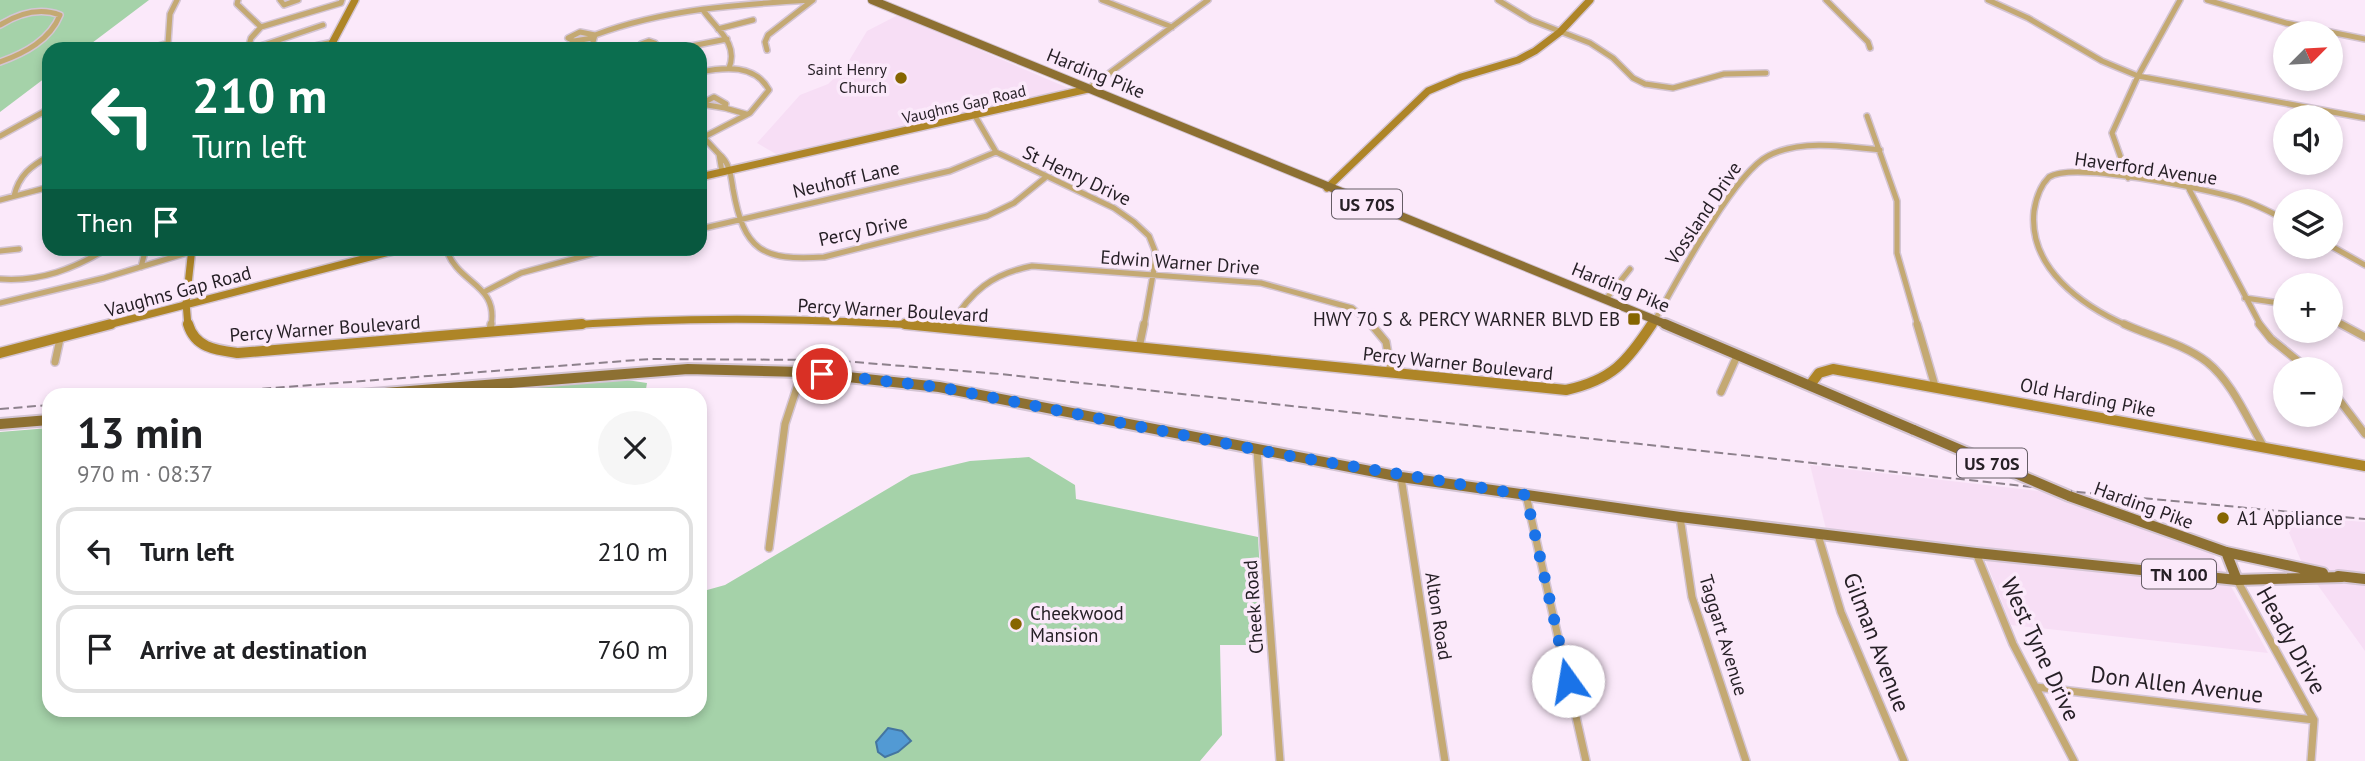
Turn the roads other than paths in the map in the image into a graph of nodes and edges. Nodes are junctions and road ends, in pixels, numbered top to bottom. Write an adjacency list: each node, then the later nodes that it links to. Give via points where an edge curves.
1 (177, 0): 27 (street, via 170,14)
2 (238, 0): 21 (street)
3 (279, 0): 4 (street, via 284,5)
4 (298, 0)
5 (342, 0): 21 (street)
6 (355, 0): 30 (street)
7 (813, 0): 17 (street); 34 (street, via 799,15 770,31 765,39)
8 (872, 0): 40 (main road, Harding Pike / US 70S)
9 (1102, 0): 22 (street)
10 (1208, 0): 22 (street, Vaughns Gap Road)
11 (1498, 0): 24 (street)
12 (1590, 0): 24 (street)
13 (1826, 0): 33 (street)
14 (1989, 0): 39 (street)
15 (2180, 0): 39 (street)
16 (2207, 0): 26 (street)
17 (703, 10): 23 (street); 31 (street, via 627,23 594,36)
18 (753, 20): 23 (street)
19 (0, 24): 35 (street, via 40,11 60,15 36,44)
20 (323, 25): 29 (street)
21 (261, 27): 28 (street)
22 (1172, 27): 40 (street, Vaughns Gap Road)
23 (718, 29): 25 (street)
24 (1560, 32): 38 (street, via 1603,51 1633,78 1661,88 1724,74); 57 (street, via 1518,60 1428,90)
25 (727, 39): 32 (street); 36 (street, via 733,57)
26 (2365, 39)
27 (167, 42)
28 (251, 42)
29 (271, 42)
30 (333, 42)
31 (593, 42)
32 (707, 43)
33 (1870, 48)
34 (767, 50)
35 (0, 62)
36 (729, 68): 37 (street); 43 (street, via 753,74 769,88 766,97)
37 (707, 71)
38 (1766, 73)
39 (2138, 76): 46 (street); 56 (street, via 2112,133)
40 (1088, 89): 44 (street, Vaughns Gap Road); 57 (main road, Harding Pike / US 70S)
41 (724, 108): 43 (street)
42 (42, 113): 48 (street)
43 (746, 114): 47 (street)
44 (975, 116): 51 (street, St Henry Drive); 53 (street, Vaughns Gap Road)
45 (1867, 116): 50 (street)
46 (2365, 118)
47 (707, 135)
48 (0, 136)
49 (707, 143): 53 (street, Percy Drive, via 719,154)
50 (1880, 150): 86 (street, Vossland Drive, via 1807,146 1756,163); 100 (street, via 1897,201 1897,253)
51 (996, 152): 55 (street, St Henry Drive); 63 (street, Neuhoff Lane, via 950,171)
52 (42, 160): 60 (street, via 26,169)
53 (726, 172): 54 (street, Vaughns Gap Road); 63 (street, Percy Drive)
54 (707, 176)
55 (1046, 177): 63 (street, Percy Drive, via 1014,203 987,216 824,257 798,259 773,254 753,244); 78 (street, St Henry Drive, via 1139,223 1155,248)
56 (2128, 178): 59 (street, Haverford Avenue); 107 (street, Haverford Avenue, via 2073,171 2046,179 2034,214 2041,254 2066,287 2094,310 2207,362)
57 (1327, 188): 82 (main road, Harding Pike / US 70S)
58 (42, 189): 60 (street)
59 (2189, 189): 62 (street, Haverford Avenue, via 2235,198); 81 (street)
60 (14, 196): 61 (street)
61 (0, 200)
62 (2273, 214)
63 (740, 220): 64 (street, Neuhoff Lane)
64 (707, 227)
65 (19, 249): 66 (street)
66 (0, 251)
67 (2343, 253): 75 (street)
68 (95, 256): 79 (street, via 78,267 22,282)
69 (144, 256): 76 (street)
70 (175, 256): 76 (street)
71 (191, 256): 85 (street, Percy Warner Boulevard)
72 (374, 256): 85 (street, Vaughns Gap Road)
73 (449, 256): 80 (street, via 454,269)
74 (584, 256): 80 (street, via 521,273)
75 (2365, 265)
76 (141, 267): 84 (street)
77 (1630, 270): 82 (street)
78 (1153, 277): 88 (street, Edwin Warner Drive, via 1032,266 1011,270 990,278 968,295); 92 (street, St Henry Drive); 98 (street, Edwin Warner Drive, via 1261,283 1352,309 1387,342)
79 (0, 279)
80 (486, 291): 89 (street, via 495,314)
81 (2245, 298): 83 (street); 95 (street, via 2271,339)
82 (1606, 299): 86 (main road, Harding Pike / US 70S)
83 (2273, 302)
84 (0, 303)
85 (186, 305): 89 (street, Percy Warner Boulevard, via 187,324 197,341 211,351 238,353); 91 (street, Vaughns Gap Road)
86 (1655, 320): 94 (main road, Harding Pike / US 70S); 98 (street, Percy Warner Boulevard, via 1621,367 1591,385 1566,390)
87 (2343, 325): 90 (street)
88 (949, 327): 89 (street, Percy Warner Boulevard, via 722,319); 92 (street, Percy Warner Boulevard)
89 (490, 330)
90 (2365, 337)
91 (60, 339): 93 (street, Vaughns Gap Road); 96 (street)
92 (1139, 348): 98 (street, Percy Warner Boulevard)
93 (0, 353)
94 (1737, 356): 99 (main road, Harding Pike / US 70S); 102 (street)
95 (2293, 357)
96 (55, 362)
97 (802, 372): 101 (main road, TN 100, via 659,370); 108 (main road, TN 100, via 939,387); 114 (street, via 785,424)
98 (1391, 372)
99 (1810, 385): 100 (street, Old Harding Pike, via 1819,373 1833,369); 115 (main road, Harding Pike / US 70S, bridge, via 2069,496)
100 (1935, 386): 107 (street, Old Harding Pike)
101 (443, 388)
102 (1721, 392)
103 (2343, 405): 106 (street)
104 (42, 421): 105 (main road)
105 (0, 424)
106 (2365, 434)
107 (2264, 448): 109 (street, Old Harding Pike)
108 (1257, 450): 110 (main road, TN 100); 122 (street, Cheek Road)
109 (2365, 466)
110 (1401, 477): 111 (main road, TN 100); 123 (street, Alton Road)
111 (1526, 495): 112 (main road, TN 100); 124 (street)
112 (1680, 517): 113 (main road, TN 100); 125 (street, Taggart Avenue, via 1692,597)
113 (1818, 535): 116 (main road, TN 100); 126 (street, Gilman Avenue, via 1841,612)
114 (769, 548)
115 (2226, 552): 117 (main road, Harding Pike / US 70S); 119 (main road)
116 (1976, 554): 119 (main road, TN 100); 120 (street, West Tyne Drive)
117 (2342, 577): 118 (main road, Harding Pike / US 70S); 119 (main road, TN 100)
118 (2365, 579)
119 (2237, 580): 121 (street, Heady Drive)
120 (2036, 687): 121 (street, Don Allen Avenue); 127 (street, West Tyne Drive)
121 (2314, 720): 128 (street, Heady Drive)
122 (1280, 761)
123 (1445, 761)
124 (1586, 761)
125 (1746, 761)
126 (1903, 761)
127 (2074, 761)
128 (2311, 761)

